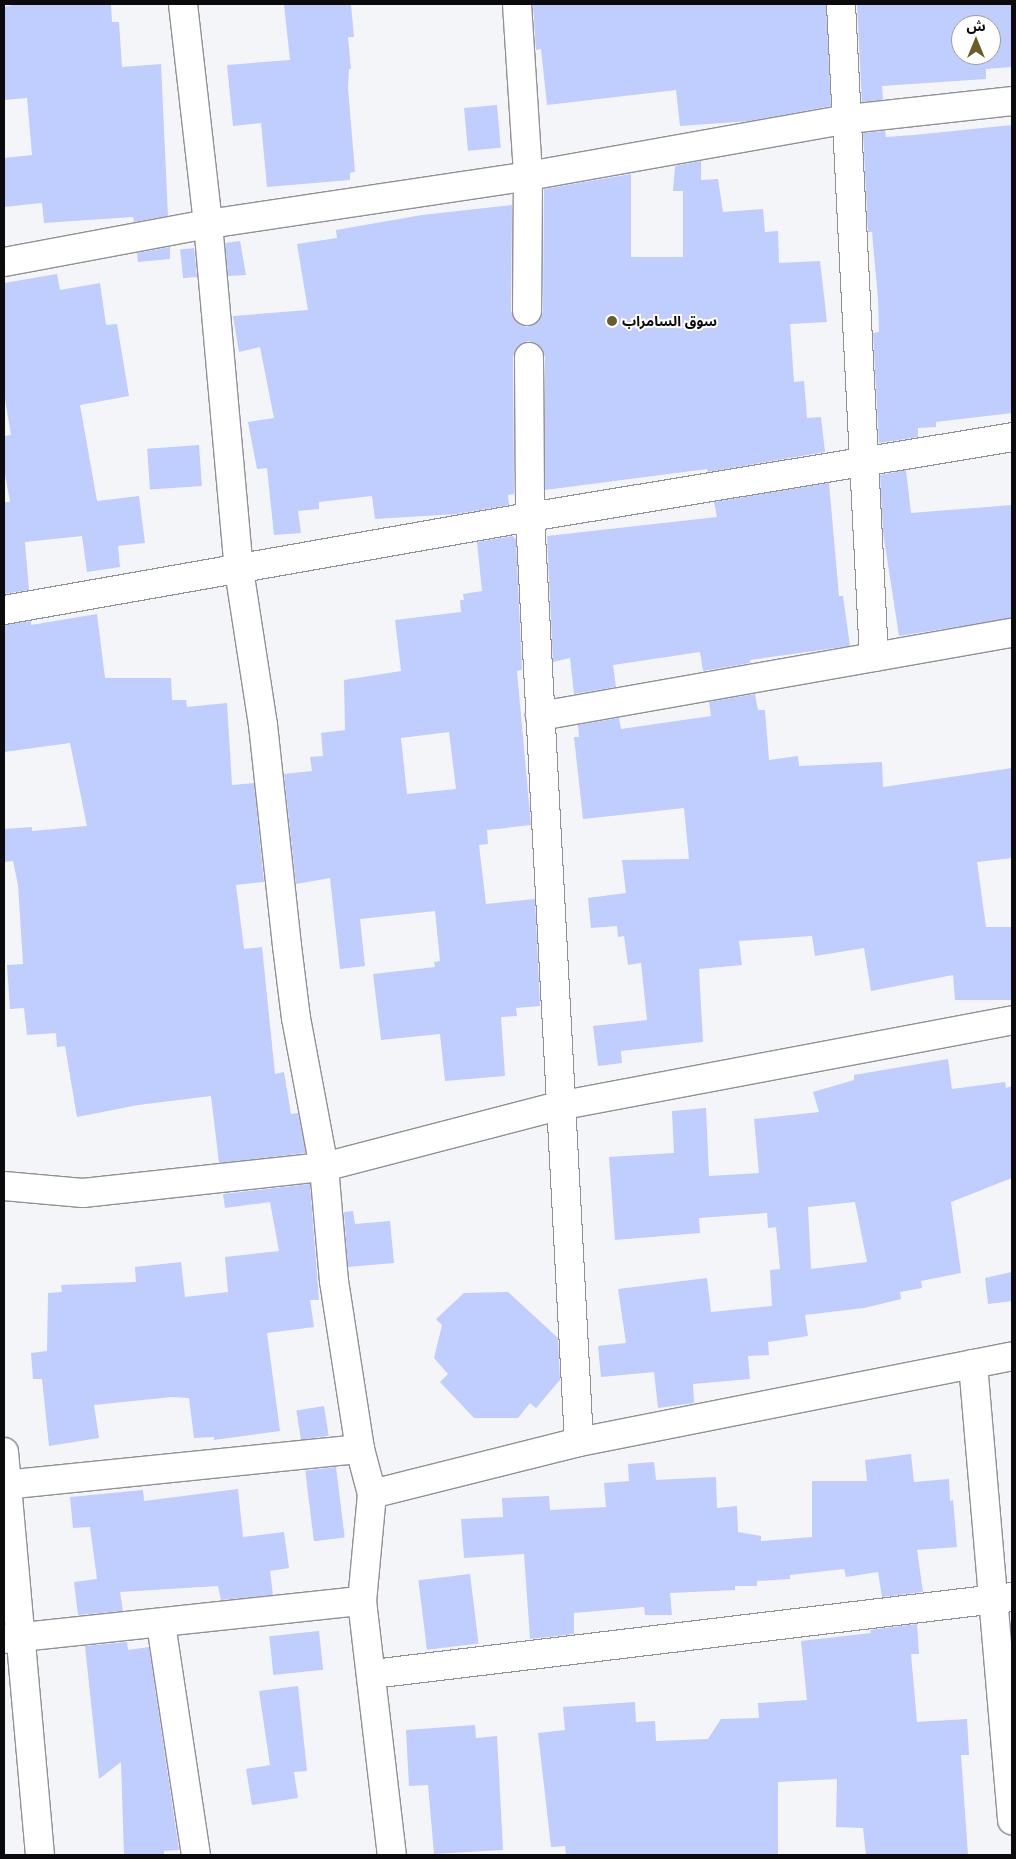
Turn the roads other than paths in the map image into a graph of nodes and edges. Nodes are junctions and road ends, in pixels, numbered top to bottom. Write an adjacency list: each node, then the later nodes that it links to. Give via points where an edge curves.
1 (183, 4): 7 (street)
2 (517, 4): 6 (street)
3 (841, 4): 5 (street)
4 (1012, 101): 5 (street)
5 (849, 119): 6 (street); 12 (street)
6 (528, 176): 7 (street); 9 (street)
7 (208, 224): 8 (street); 14 (street)
8 (4, 262)
9 (527, 311)
10 (529, 357): 13 (street)
11 (1012, 437): 12 (street)
12 (862, 461): 13 (street); 17 (street)
13 (530, 517): 14 (street); 18 (street)
14 (239, 570): 15 (street); 21 (street, via 263,725 296,1018)
15 (4, 610)
16 (1012, 633): 17 (street)
17 (874, 657): 18 (street)
18 (540, 716): 20 (street)
19 (1012, 1020): 20 (street)
20 (559, 1106): 21 (street); 25 (street)
21 (324, 1167): 22 (street, via 83,1192); 26 (street, via 334,1282)
22 (4, 1186)
23 (1012, 1356): 24 (street)
24 (973, 1364): 25 (street); 30 (street)
25 (579, 1442): 29 (street)
26 (360, 1449): 28 (street); 29 (street)
27 (4, 1452): 28 (street)
28 (6, 1484): 33 (street)
29 (372, 1494): 31 (street)
30 (1003, 1598): 34 (street); 35 (street)
31 (362, 1601): 32 (street); 34 (street)
32 (162, 1624): 33 (street); 37 (street)
33 (12, 1638): 36 (street)
34 (373, 1674): 38 (street)
35 (1012, 1820)
36 (40, 1855)
37 (196, 1855)
38 (392, 1855)

